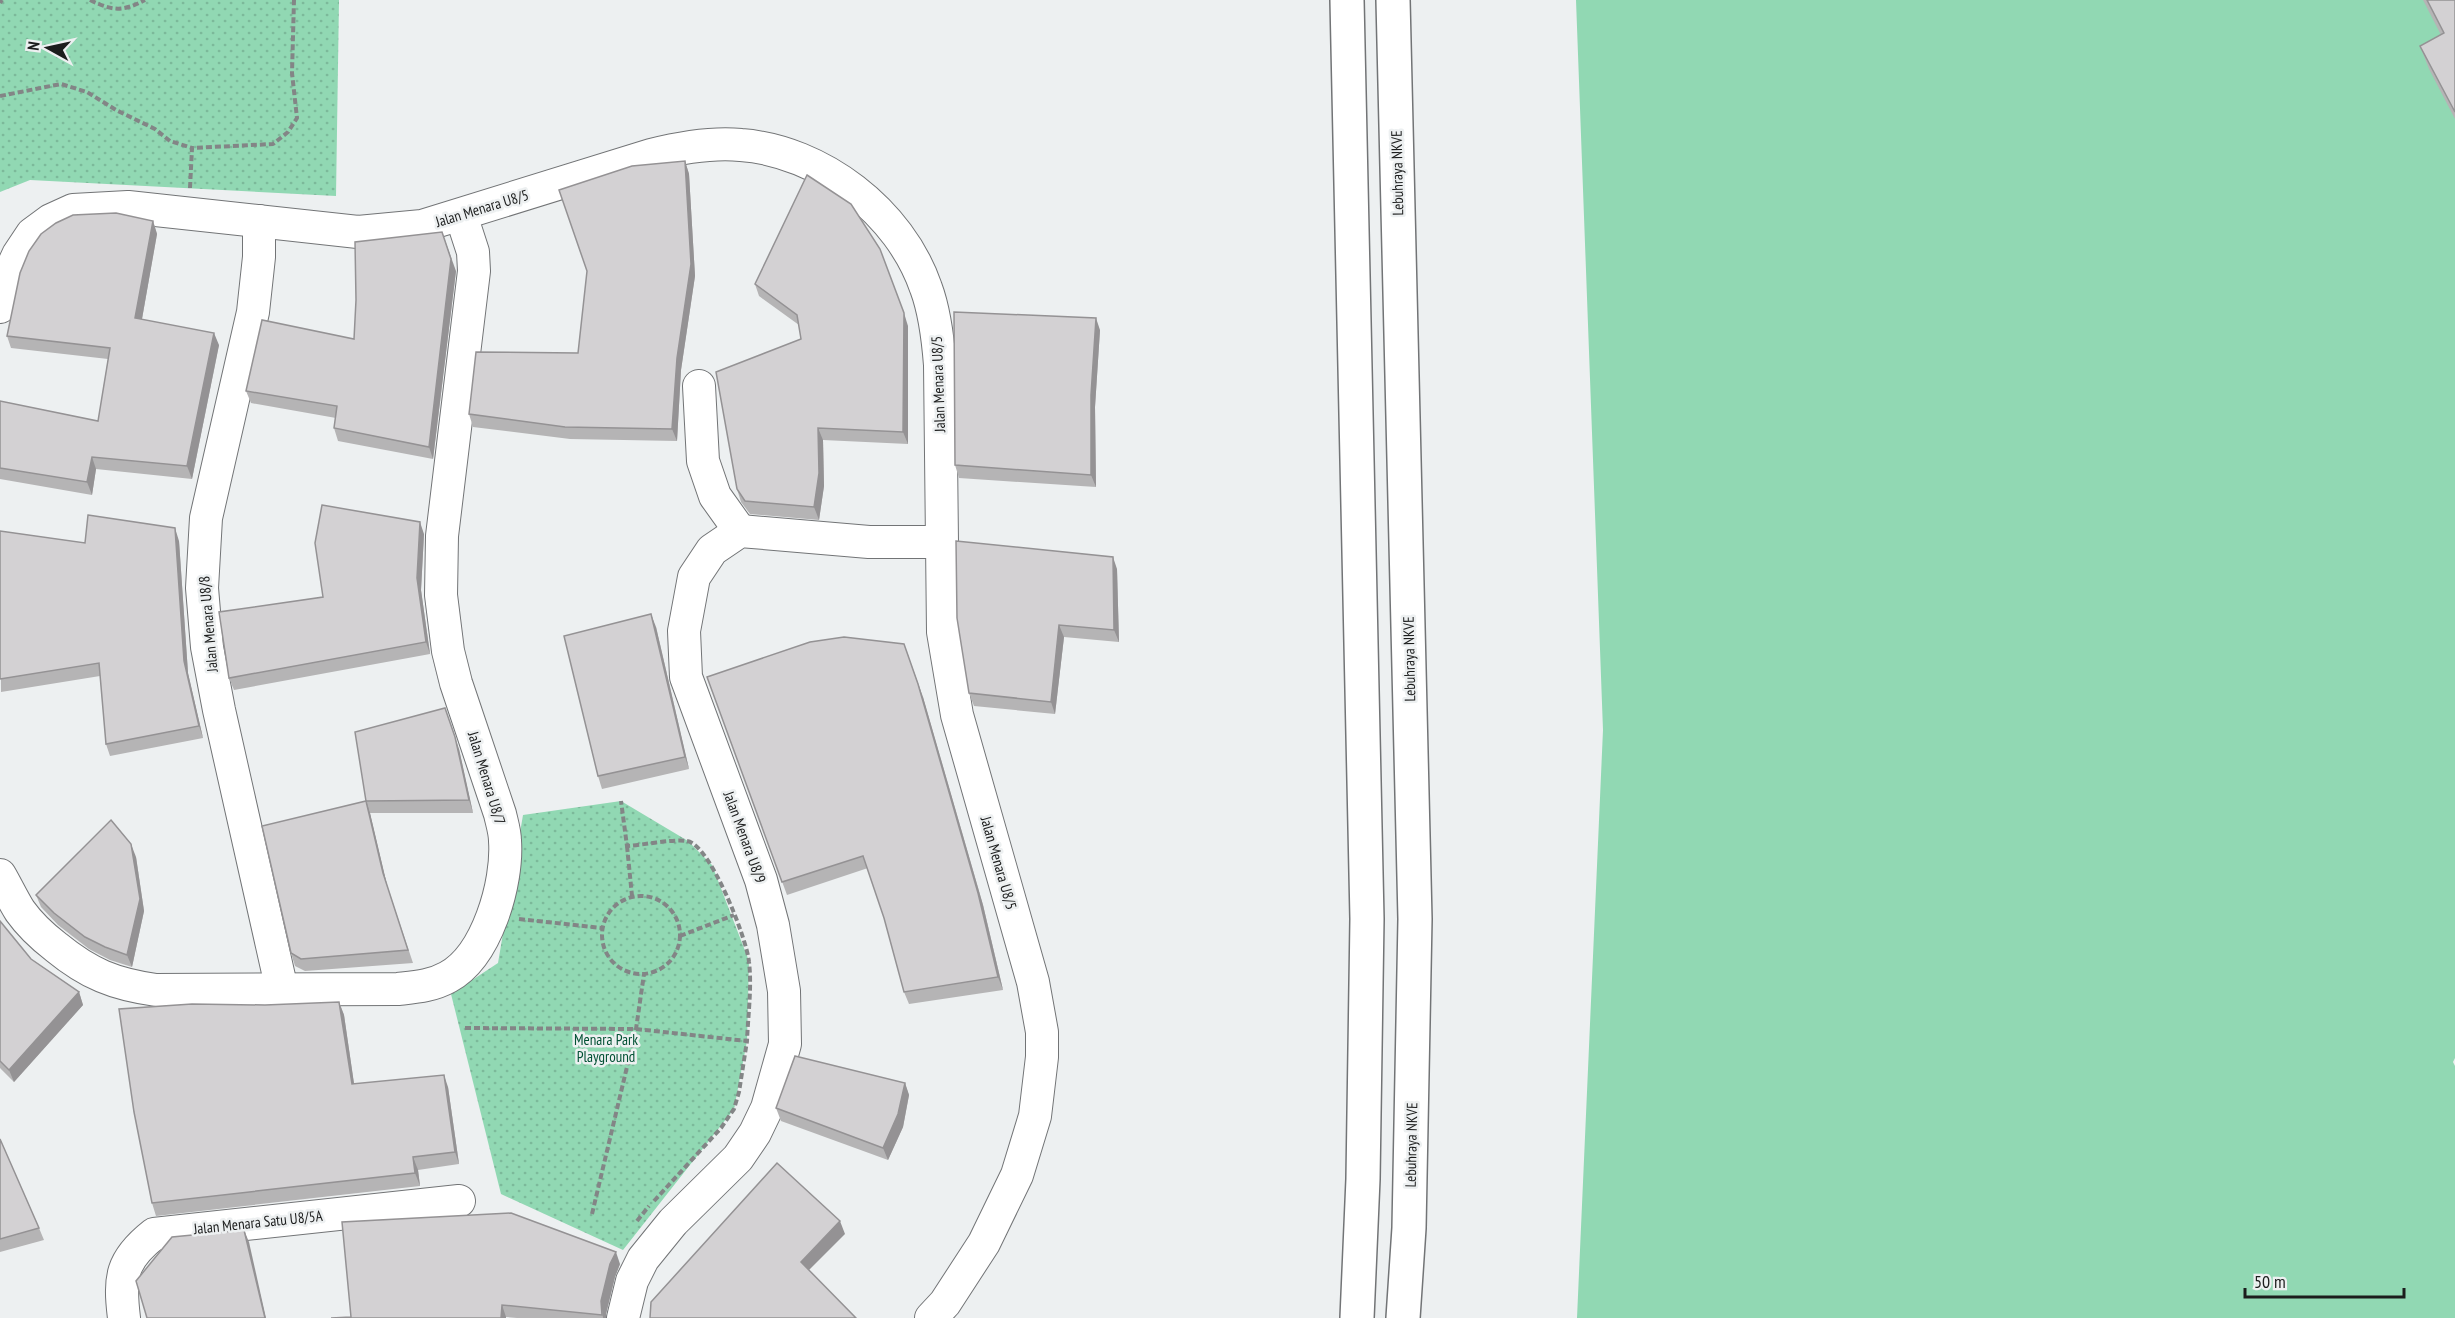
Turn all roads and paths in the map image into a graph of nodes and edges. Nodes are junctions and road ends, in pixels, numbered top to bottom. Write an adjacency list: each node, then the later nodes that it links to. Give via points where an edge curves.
1 (90, 0): 2 (path, via 106,8 123,10)
2 (145, 0)
3 (294, 0): 7 (path, via 292,73 297,118 288,132 273,144)
4 (1347, 0): 34 (highway, via 1367,919)
5 (1393, 0): 35 (highway, Lebuhraya NKVE, via 1415,920 1409,1228)
6 (0, 96): 7 (path, via 61,84 87,93 170,141)
7 (192, 148): 8 (path)
8 (188, 214): 10 (street, Jalan Menara U8/5); 11 (street, Jalan Menara U8/5, via 128,207 74,210 51,220 32,234 18,255)
9 (461, 215): 10 (street, Jalan Menara U8/5, via 422,226 358,232); 14 (street, Jalan Menara U8/5, via 682,147 739,144 770,149 830,174 877,211 915,262 927,289 940,364); 20 (street, Jalan Menara U8/7, via 473,252 474,271 442,536 441,595 448,651 506,840 505,865)
10 (259, 221): 24 (street, Jalan Menara U8/8, via 253,312 206,518 202,588 207,647 219,711)
11 (0, 307)
12 (699, 386): 13 (street, via 703,461 715,496)
13 (740, 531): 14 (street, via 868,542); 33 (street, Jalan Menara U8/9, via 712,550 694,577 684,631 686,677 761,880 784,992 785,1044 755,1133 738,1158 673,1222 643,1259 632,1281)
14 (940, 542): 31 (street, Jalan Menara U8/5, via 943,632 957,715 1033,982 1042,1032 1035,1116 1017,1175)
15 (621, 801): 16 (path)
16 (627, 846): 18 (path); 19 (path, via 688,841 701,849)
17 (0, 875): 24 (street, Jalan Menara U8/7, via 20,912 39,934 79,966 102,978 156,990)
18 (632, 896): 21 (path, via 612,907); 22 (path, via 662,901 675,916)
19 (734, 915): 22 (path); 27 (path, via 749,961)
20 (493, 916): 21 (path); 24 (street, Jalan Menara U8/7, via 467,961 450,976 427,986)
21 (602, 928): 23 (path, via 603,948 608,957 624,970)
22 (680, 936): 23 (path, via 669,962)
23 (644, 974): 26 (path)
24 (282, 990)
25 (465, 1028): 26 (path)
26 (636, 1029): 27 (path); 29 (path)
27 (747, 1041): 30 (path, via 734,1109)
28 (459, 1201): 32 (street, Jalan Menara Satu U8/5A, via 154,1234 127,1261 122,1298)
29 (592, 1214)
30 (633, 1227)
31 (947, 1313)
32 (124, 1318)
33 (623, 1318)
34 (1357, 1318)
35 (1403, 1318)

